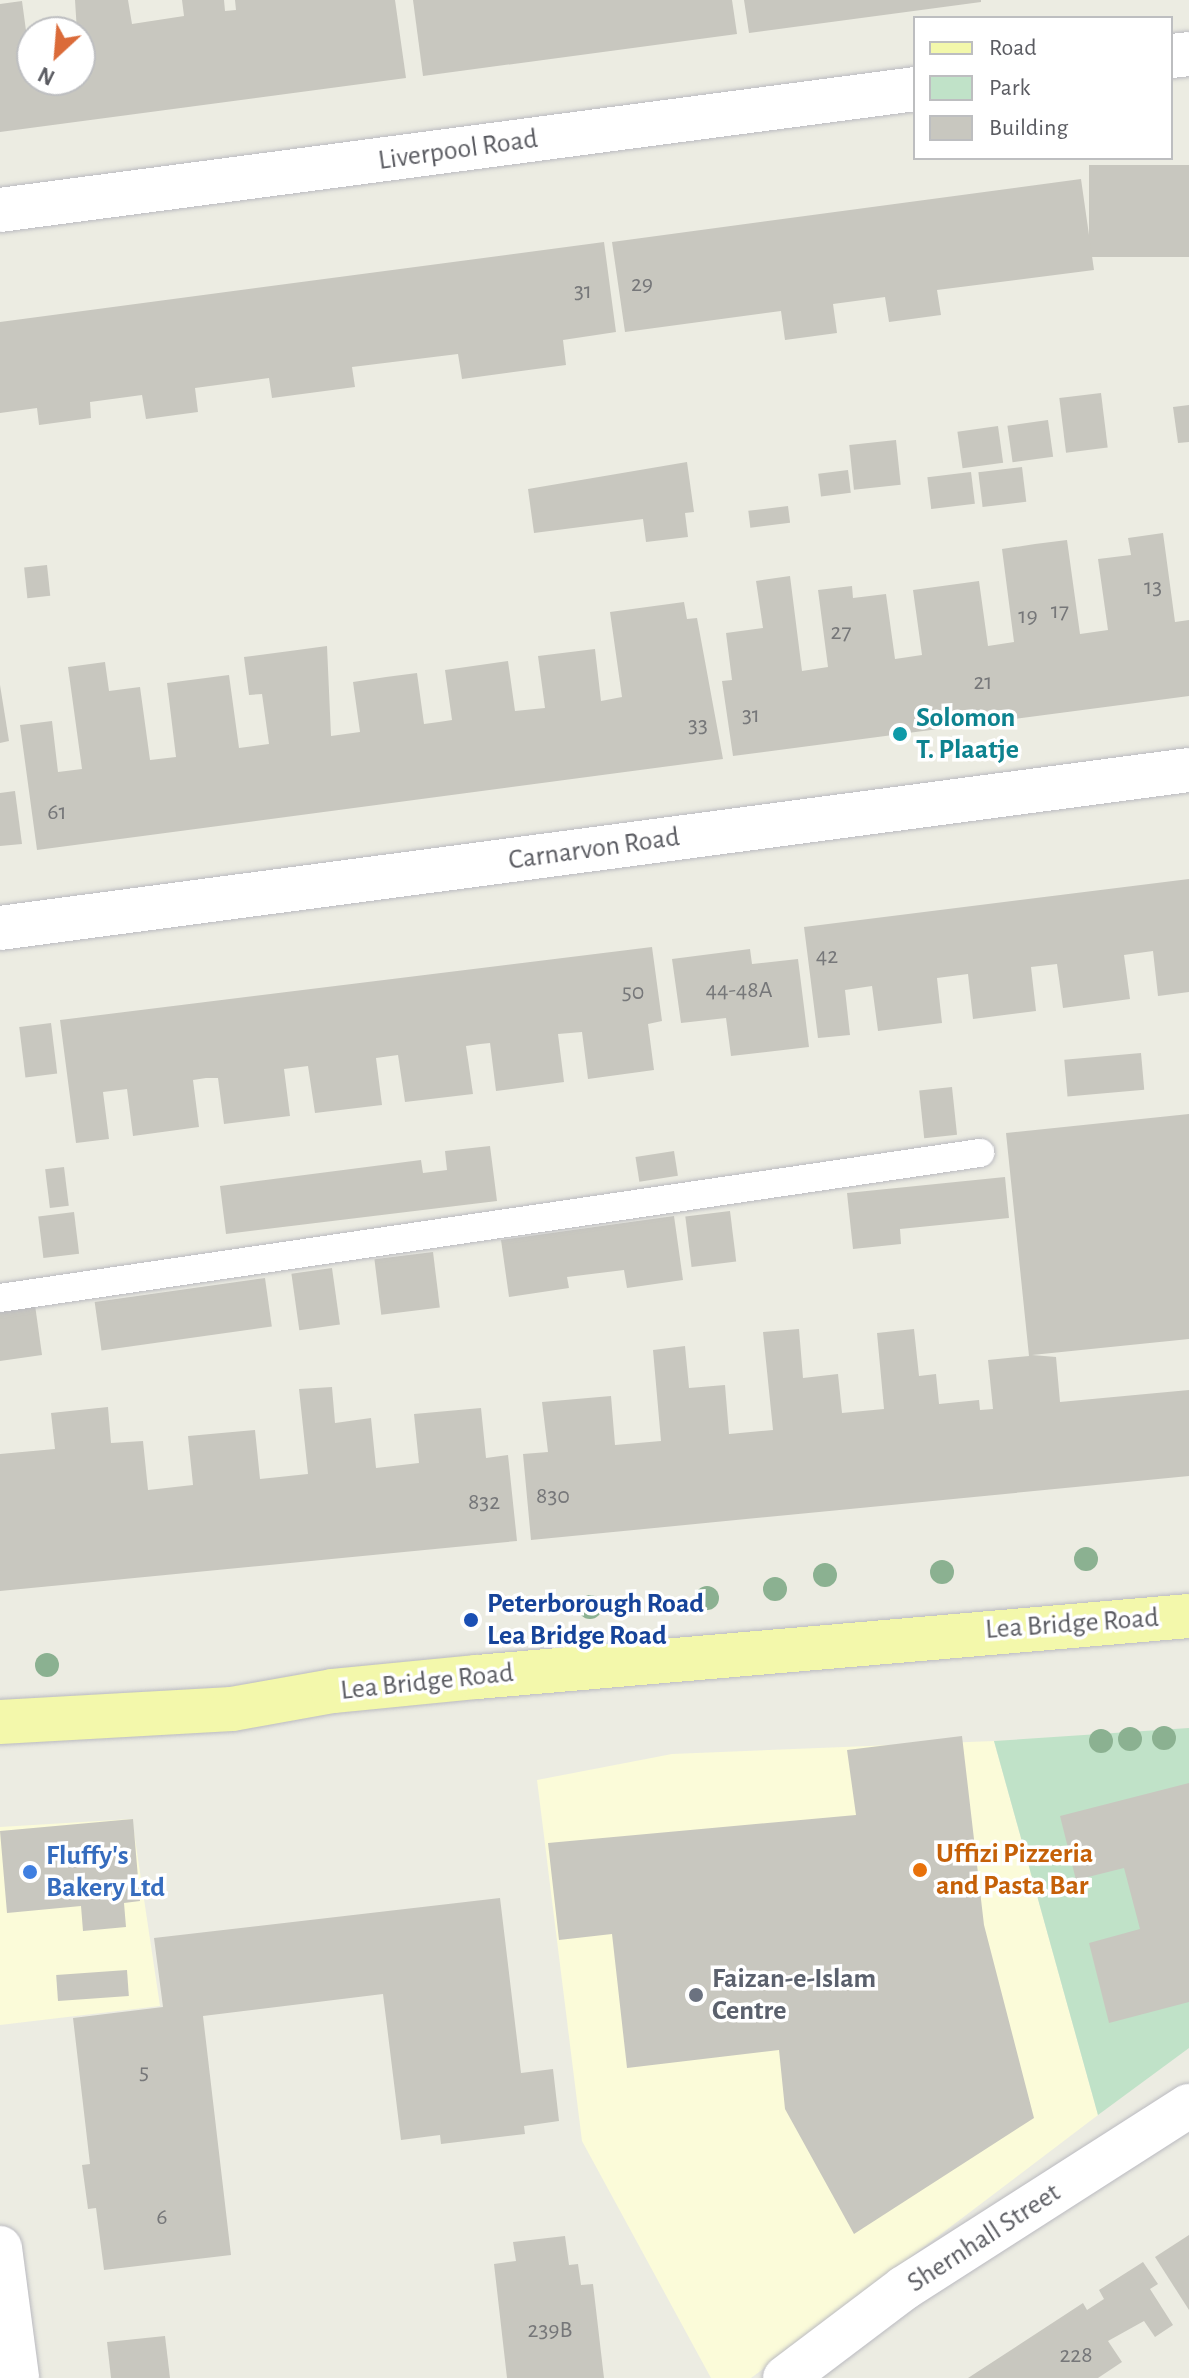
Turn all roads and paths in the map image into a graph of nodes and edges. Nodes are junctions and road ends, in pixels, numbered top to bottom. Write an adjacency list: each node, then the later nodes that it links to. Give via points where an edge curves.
1 (913, 89): 2 (street, Liverpool Road)
2 (0, 210)
3 (1189, 770): 4 (street, Carnarvon Road)
4 (0, 928)
5 (980, 1153): 6 (lane)
6 (0, 1298)
7 (1189, 1616): 8 (main road, Lea Bridge Road, via 491,1675 333,1691 232,1709)
8 (0, 1722)
9 (1189, 2106): 12 (street, Shernhall Street, via 904,2288)
10 (2, 2274): 11 (street)
11 (17, 2378)
12 (785, 2378)

